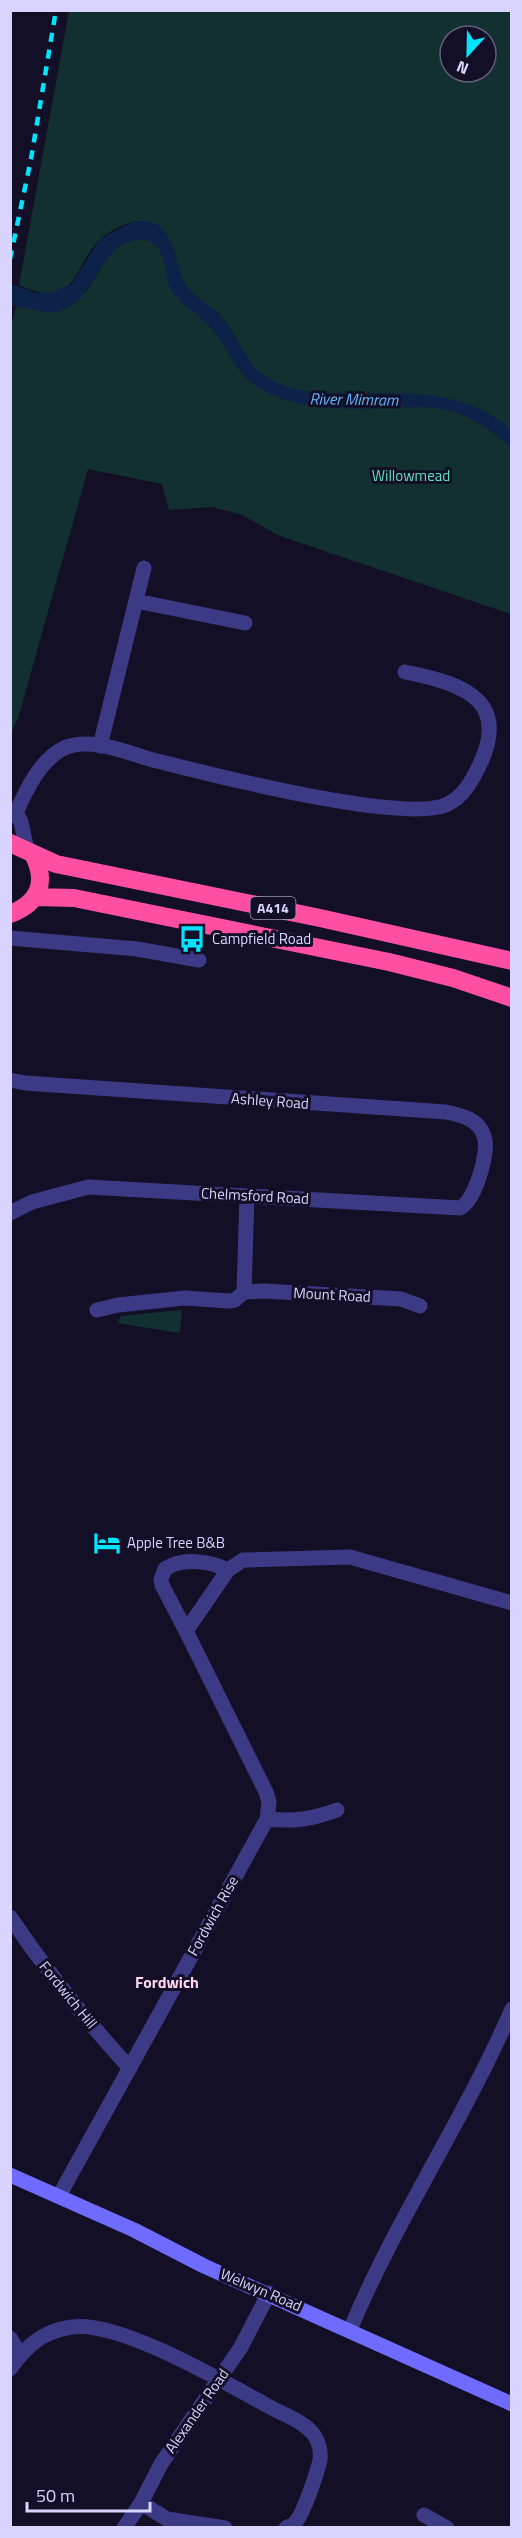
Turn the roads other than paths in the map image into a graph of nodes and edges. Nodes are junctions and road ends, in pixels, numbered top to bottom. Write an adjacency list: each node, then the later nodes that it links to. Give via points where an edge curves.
1 (144, 568): 2 (street)
2 (136, 601): 3 (street); 5 (street)
3 (245, 623)
4 (405, 672): 5 (street, via 457,686 480,704 491,726 486,752 467,787 448,804 436,808 372,805 312,796)
5 (100, 746): 6 (street, via 79,744 64,748 49,759)
6 (13, 814): 7 (street, via 21,822)
7 (24, 850): 8 (highway, via 41,874); 12 (highway, A414, via 70,867)
8 (35, 897): 9 (highway, via 23,909); 13 (highway, A414, via 74,898 310,945 453,978)
9 (10, 914)
10 (10, 938): 11 (street, via 137,949)
11 (199, 960)
12 (512, 961)
13 (512, 998)
14 (10, 1080): 15 (street, Ashley Road, via 446,1112 464,1116 478,1125 485,1136)
15 (480, 1172): 16 (street, Chelmsford Road, via 472,1196 460,1208)
16 (247, 1196): 17 (street, Chelmsford Road, via 88,1187 32,1202); 18 (street)
17 (10, 1213)
18 (244, 1292): 19 (street, Mount Road, via 401,1299); 20 (street, Mount Road, via 228,1301 185,1298)
19 (420, 1306)
20 (97, 1310)
21 (228, 1570): 22 (street, via 243,1560 339,1556); 23 (street); 23 (street, via 215,1564 182,1562 165,1569 162,1585)
22 (512, 1603)
23 (186, 1631): 25 (street, via 266,1792)
24 (337, 1810): 25 (street, via 294,1822)
25 (267, 1819): 28 (street, Fordwich Rise)
26 (10, 1917): 28 (street, Fordwich Hill, via 74,2005)
27 (512, 2009): 32 (street, via 467,2104 367,2288)
28 (130, 2068): 30 (street, Fordwich Rise)
29 (10, 2175): 30 (main road, Welwyn Road)
30 (59, 2196): 31 (main road, Welwyn Road)
31 (269, 2293): 32 (main road, Welwyn Road); 36 (street, Alexander Road)
32 (350, 2330): 37 (main road, Welwyn Road)
33 (10, 2337): 34 (street)
34 (20, 2354): 35 (street); 36 (street, via 49,2333 90,2326 142,2343)
35 (10, 2369)
36 (219, 2380): 38 (street, Alexander Road, via 161,2464); 42 (street, via 316,2436 320,2460 301,2512 294,2524)
37 (512, 2404)
38 (141, 2503): 40 (street, Alexander Road); 41 (street, via 167,2519)
39 (424, 2515): 43 (street)
40 (124, 2528)
41 (225, 2528)
42 (286, 2528)
43 (447, 2528)

